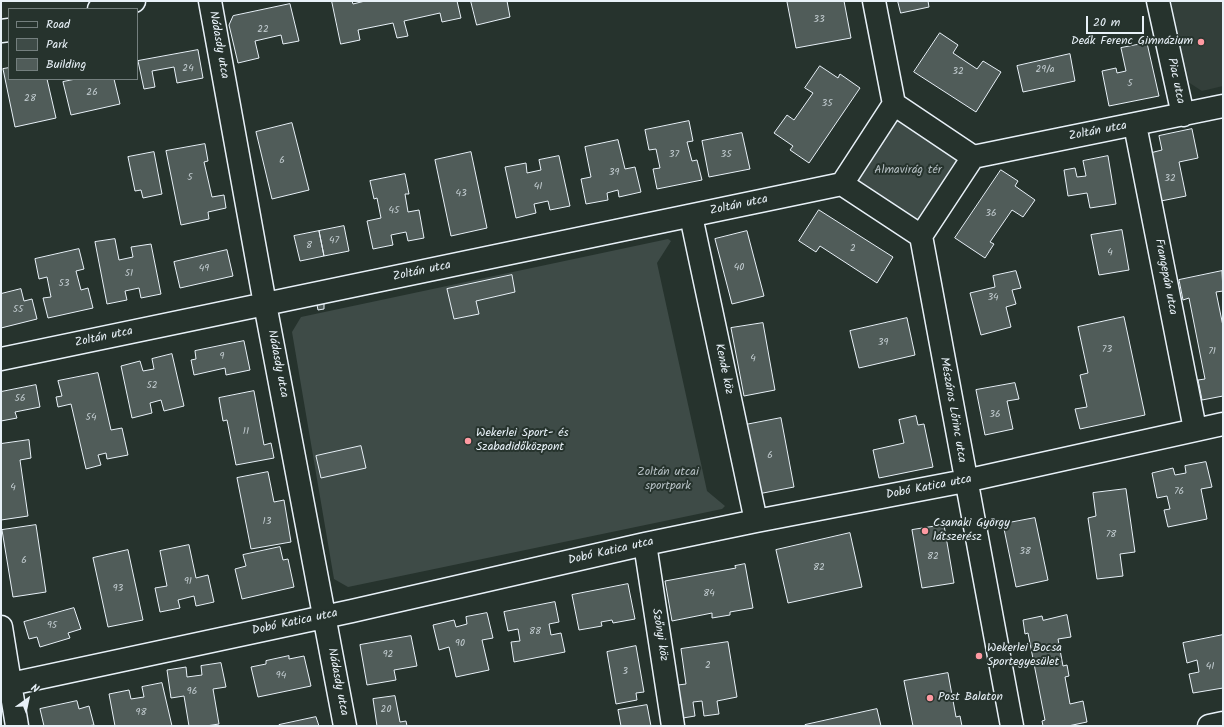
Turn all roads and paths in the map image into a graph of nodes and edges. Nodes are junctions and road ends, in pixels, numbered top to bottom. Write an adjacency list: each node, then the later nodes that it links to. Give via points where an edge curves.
1 (134, 1): 5 (street)
2 (210, 1): 14 (street, Nádasdy utca)
3 (874, 1): 6 (street)
4 (1158, 1): 8 (street, Piac utca)
5 (103, 8)
6 (894, 104): 10 (street); 11 (street)
7 (1223, 106): 8 (street, Zoltán utca)
8 (1183, 115): 9 (street, Zoltán utca)
9 (1135, 125): 10 (street, Zoltán utca); 17 (street, Frangepán utca)
10 (973, 157): 13 (street)
11 (842, 184): 12 (street, Zoltán utca); 13 (street)
12 (691, 216): 14 (street, Zoltán utca); 19 (street, Kende köz)
13 (920, 236): 18 (street, Mészáros Lőrinc utca)
14 (265, 304): 15 (street, Zoltán utca); 21 (street, Nádasdy utca)
15 (1, 359)
16 (1223, 424): 17 (street, Dobó Katica utca)
17 (1195, 429): 18 (street, Dobó Katica utca)
18 (965, 481): 19 (street, Dobó Katica utca); 28 (street, Mészáros Lőrinc utca)
19 (756, 521): 20 (street, Dobó Katica utca)
20 (645, 544): 21 (street, Dobó Katica utca); 27 (street, Szőnyi köz)
21 (325, 616): 23 (street, Dobó Katica utca); 26 (street, Nádasdy utca)
22 (1, 627): 23 (street)
23 (5, 685): 25 (street)
24 (1223, 723): 29 (street)
25 (17, 726)
26 (345, 726)
27 (673, 726)
28 (1012, 726)
29 (1209, 726)

